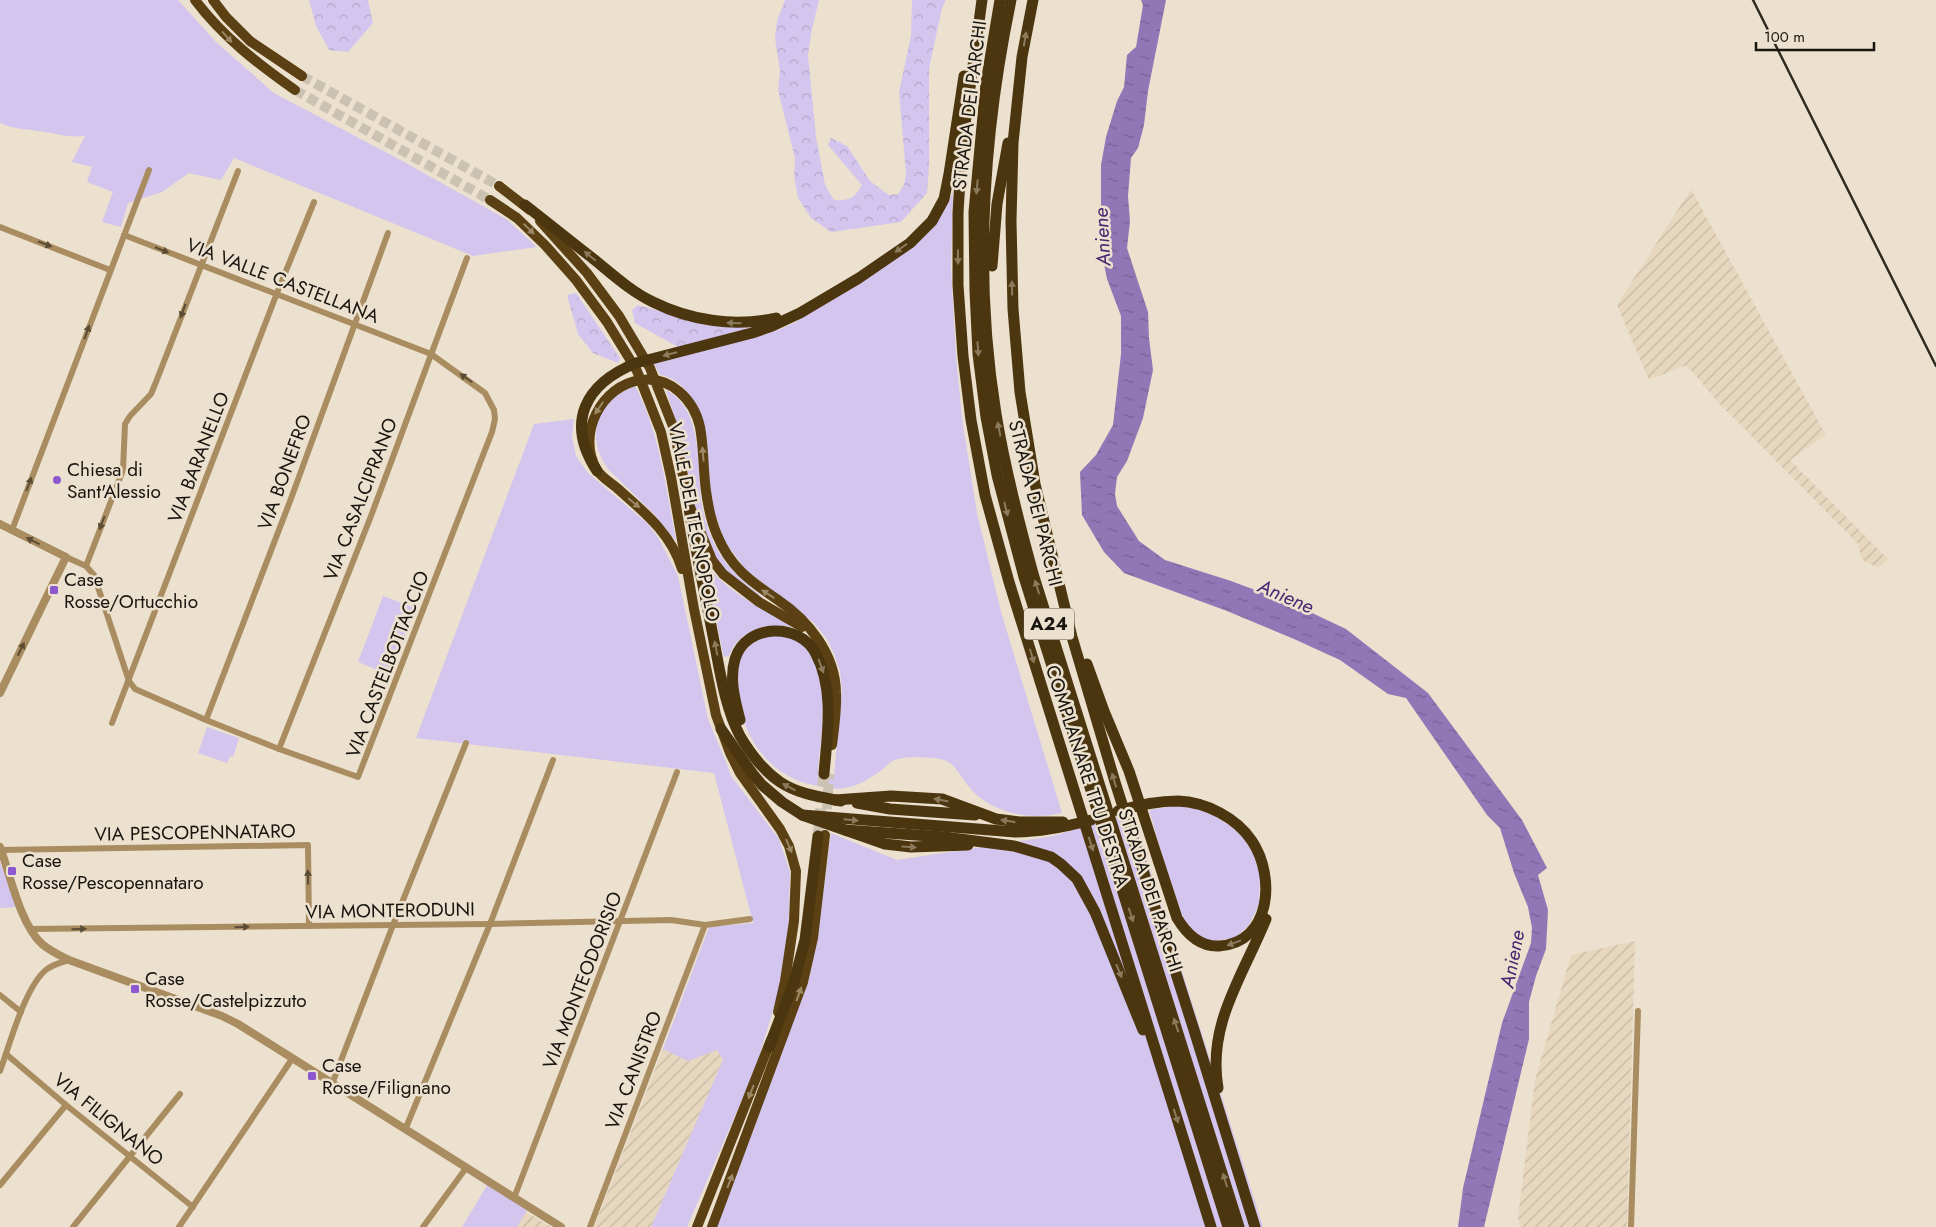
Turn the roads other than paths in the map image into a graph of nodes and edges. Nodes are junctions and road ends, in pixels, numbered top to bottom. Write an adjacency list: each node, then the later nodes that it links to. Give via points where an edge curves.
1 (195, 0): 9 (highway, one-way to 9, via 235,45)
2 (213, 0): 8 (highway, via 250,41)
3 (981, 0): 23 (highway, one-way to 23, via 964,74 950,174 944,199 932,221 910,243); 69 (highway, COMPLANARE TPU DESTRA, one-way to 69, via 962,146 958,213 958,285 971,420 985,495 1009,582)
4 (1000, 0): 86 (highway, STRADA DEI PARCHI / A24, one-way to 86, via 986,83 974,212 978,354 986,417 997,475 1027,586)
5 (1011, 0): 26 (highway, STRADA DEI PARCHI / A24, via 995,84 984,210)
6 (1033, 0): 7 (highway, one-way to 6)
7 (1022, 57): 26 (highway, via 997,204 993,241 993,326); 33 (highway, one-way to 7, via 1035,484 1020,392 1013,309 1010,221)
8 (302, 76)
9 (296, 90)
10 (149, 170): 18 (street)
11 (238, 171): 20 (street)
12 (499, 186): 15 (highway, VIALE DEL TECNOPOLO)
13 (490, 200): 34 (highway, VIALE DEL TECNOPOLO, one-way to 34, via 517,218 576,280 621,344 648,398 661,432 672,477)
14 (314, 202): 22 (street, VIA BARANELLO)
15 (525, 205): 23 (highway, one-way to 15, via 766,321 734,323 680,313 653,302 627,285); 28 (highway, VIALE DEL TECNOPOLO, via 587,273 636,341 674,429)
16 (0, 227): 21 (street, one-way to 21)
17 (388, 233): 24 (street, VIA BONEFRO)
18 (124, 235): 20 (street, VIA VALLE CASTELLANA, one-way to 20); 21 (street)
19 (467, 258): 25 (street, VIA CASALCIPRANO)
20 (200, 265): 22 (street, VIA VALLE CASTELLANA); 32 (street, one-way to 32, via 152,392 125,424 123,470)
21 (110, 270): 30 (street, one-way to 21)
22 (277, 293): 24 (street, VIA VALLE CASTELLANA); 36 (street, VIA BARANELLO)
23 (800, 313): 27 (highway, one-way to 27, via 752,333 636,363 606,378 588,402 581,427 589,458)
24 (354, 324): 25 (street, VIA VALLE CASTELLANA); 38 (street, VIA BONEFRO)
25 (431, 354): 43 (street, VIA CASALCIPRANO); 43 (street, VIA CASTELBOTTACCIO, one-way to 25, via 358,777 492,432 494,410 483,390)
26 (989, 354): 87 (highway, STRADA DEI PARCHI / A24, one-way to 26, via 1034,577 1007,472)
27 (597, 471): 34 (highway, one-way to 34, via 646,513 666,536 679,559); 35 (highway, one-way to 27, via 787,607 743,576 722,547 709,508 698,417 677,388 661,381 641,380 606,398 594,416 590,437)
28 (688, 502): 35 (highway, VIALE DEL TECNOPOLO, via 708,552 723,574 759,602); 42 (highway, one-way to 28, via 733,721 721,676)
29 (0, 524): 30 (street)
30 (12, 530): 31 (street, one-way to 30)
31 (66, 557): 32 (street); 37 (street, one-way to 31)
32 (86, 566): 36 (street, via 94,575)
33 (1058, 578): 51 (highway, one-way to 33, via 1256,925 1233,944 1208,945 1183,928 1130,771 1104,711); 72 (highway, one-way to 33, via 1114,782)
34 (694, 609): 40 (highway, VIALE DEL TECNOPOLO)
35 (817, 638): 46 (highway, via 832,668 836,694)
36 (129, 681): 38 (street, VIA CASTELBOTTACCIO, via 137,691); 39 (street, VIA BARANELLO)
37 (0, 693)
38 (206, 720): 43 (street, VIA CASTELBOTTACCIO)
39 (112, 723)
40 (721, 729): 47 (highway, via 762,785); 63 (highway, VIALE DEL TECNOPOLO, one-way to 63, via 740,773 785,838 796,871 791,946)
41 (466, 743): 55 (street)
42 (748, 748): 46 (highway, one-way to 46, via 733,682 737,654 757,634 782,631 797,635 806,640 816,654 827,685); 48 (highway, one-way to 42, via 987,816 942,799 891,796 835,800 799,792 771,775)
43 (279, 749)
44 (553, 760): 54 (street)
45 (677, 772): 53 (street, VIA MONTEODORISIO)
46 (827, 774)
47 (802, 814): 48 (highway, one-way to 48, via 1016,832 1041,832); 69 (highway, one-way to 69, via 845,830 1000,844 1051,857 1077,879 1094,912)
48 (1064, 825): 51 (highway, via 1134,799 1158,795 1192,796 1211,801 1237,815 1252,829 1262,845 1271,874 1272,891)
49 (822, 836): 63 (highway, via 805,940 794,982); 84 (highway, one-way to 49, via 803,982 813,938)
50 (0, 849): 57 (street, VIA PESCOPENNATARO, one-way to 50, via 308,845); 58 (street)
51 (1267, 908): 72 (highway, via 1254,949 1225,1008 1216,1044 1216,1077)
52 (750, 919): 56 (street, VIA MONTERODUNI)
53 (621, 922): 54 (street, VIA MONTERODUNI); 56 (street, VIA MONTERODUNI, via 671,920); 76 (street, VIA MONTEODORISIO)
54 (490, 924): 55 (street, VIA MONTERODUNI); 71 (street)
55 (393, 925): 57 (street, VIA MONTERODUNI); 67 (street)
56 (705, 925): 82 (street, VIA CANISTRO)
57 (309, 926): 58 (street, VIA MONTERODUNI, one-way to 57)
58 (30, 929): 59 (street, via 43,945)
59 (69, 960): 62 (street, via 43,973); 65 (street, via 222,1016)
60 (0, 995): 62 (street)
61 (1638, 1011): 89 (street)
62 (21, 1012): 64 (street)
63 (769, 1047): 83 (highway, VIALE DEL TECNOPOLO, one-way to 83)
64 (6, 1054): 66 (street); 70 (street, VIA FILIGNANO)
65 (292, 1059): 67 (street); 77 (street)
66 (0, 1071)
67 (332, 1084): 71 (street)
68 (180, 1094): 73 (street)
69 (1171, 1099): 85 (highway, COMPLANARE TPU DESTRA, one-way to 85)
70 (66, 1105): 73 (street, VIA FILIGNANO); 75 (street)
71 (405, 1130): 74 (street)
72 (1231, 1148): 88 (highway)
73 (130, 1157): 77 (street, VIA FILIGNANO); 78 (street)
74 (466, 1168): 76 (street); 80 (street)
75 (0, 1185)
76 (514, 1198): 81 (street)
77 (194, 1207): 79 (street)
78 (73, 1227)
79 (179, 1227)
80 (423, 1227)
81 (562, 1227)
82 (590, 1227)
83 (697, 1227)
84 (712, 1227)
85 (1211, 1227)
86 (1228, 1227)
87 (1239, 1227)
88 (1255, 1227)
89 (1631, 1227)

